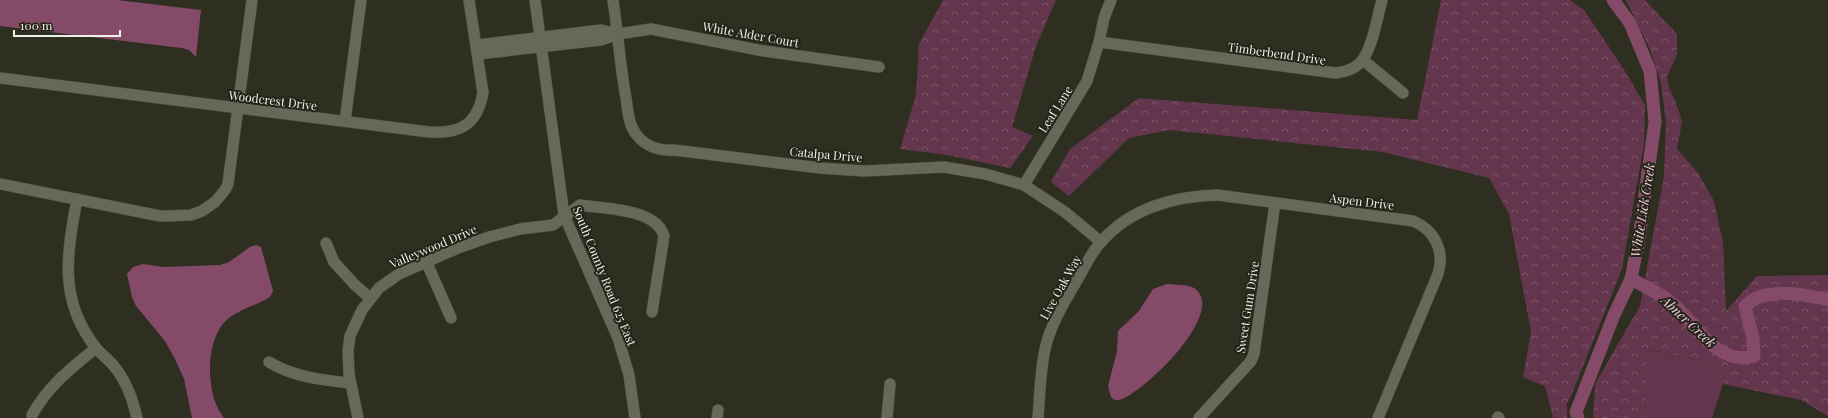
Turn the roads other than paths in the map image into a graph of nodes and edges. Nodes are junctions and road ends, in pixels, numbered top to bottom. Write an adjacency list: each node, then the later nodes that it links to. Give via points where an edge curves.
1 (252, 0): 16 (street)
2 (360, 0): 17 (street)
3 (469, 0): 11 (street, Woodcrest Drive)
4 (535, 0): 9 (street, South County Road 625 East)
5 (613, 0): 8 (street, Catalpa Drive)
6 (1111, 0): 10 (street, Leaf Lane, via 1104,18)
7 (1382, 0): 12 (street)
8 (618, 34): 9 (street, White Alder Court, via 601,40); 13 (street, White Alder Court, via 651,29 764,51); 19 (street, Catalpa Drive, via 620,66 629,120 639,138 655,148 827,168 864,170 944,167 985,174)
9 (541, 41): 11 (street, White Alder Court); 22 (street, South County Road 625 East)
10 (1100, 42): 12 (street, Timberbend Drive, via 1329,73 1352,69); 19 (street, Leaf Lane, via 1087,81)
11 (477, 50): 17 (street, Woodcrest Drive, via 483,93 474,118 463,128 442,133)
12 (1362, 60): 15 (street)
13 (879, 67)
14 (0, 78): 16 (street, Woodcrest Drive)
15 (1403, 93)
16 (238, 109): 17 (street, Woodcrest Drive); 20 (street, via 228,184 216,202 202,211 186,215 160,216)
17 (345, 121)
18 (0, 184): 20 (street)
19 (1024, 185): 23 (street, Catalpa Drive, via 1065,212)
20 (77, 199): 29 (street, via 68,247 68,280 77,313)
21 (1275, 203): 23 (street, Aspen Drive, via 1217,195 1175,199 1135,215 1119,225); 39 (street, Sweet Gum Drive, via 1254,354 1251,361); 40 (street, Aspen Drive, via 1413,221 1424,227 1436,242 1441,260 1438,274)
22 (564, 215): 25 (street, Valleywood Drive, via 553,225 520,229 489,237); 27 (street, Valleywood Drive, via 580,205 637,214 648,217 659,226 663,231 664,241); 36 (street, South County Road 625 East, via 618,338 629,375)
23 (1101, 242): 38 (street, Live Oak Way, via 1058,312 1049,335 1043,360)
24 (326, 243): 26 (street, via 334,262)
25 (426, 261): 26 (street, Valleywood Drive, via 392,278); 28 (street)
26 (370, 298): 31 (street, Valleywood Drive, via 350,336)
27 (652, 312)
28 (451, 318)
29 (96, 348): 33 (street, via 53,384); 34 (street, via 120,375 131,397)
30 (269, 362): 31 (street, via 305,376)
31 (350, 383): 35 (street, Valleywood Drive)
32 (890, 384): 37 (street)
33 (32, 415)
34 (137, 418)
35 (358, 418)
36 (635, 418)
37 (887, 418)
38 (1038, 418)
39 (1199, 418)
40 (1378, 418)

